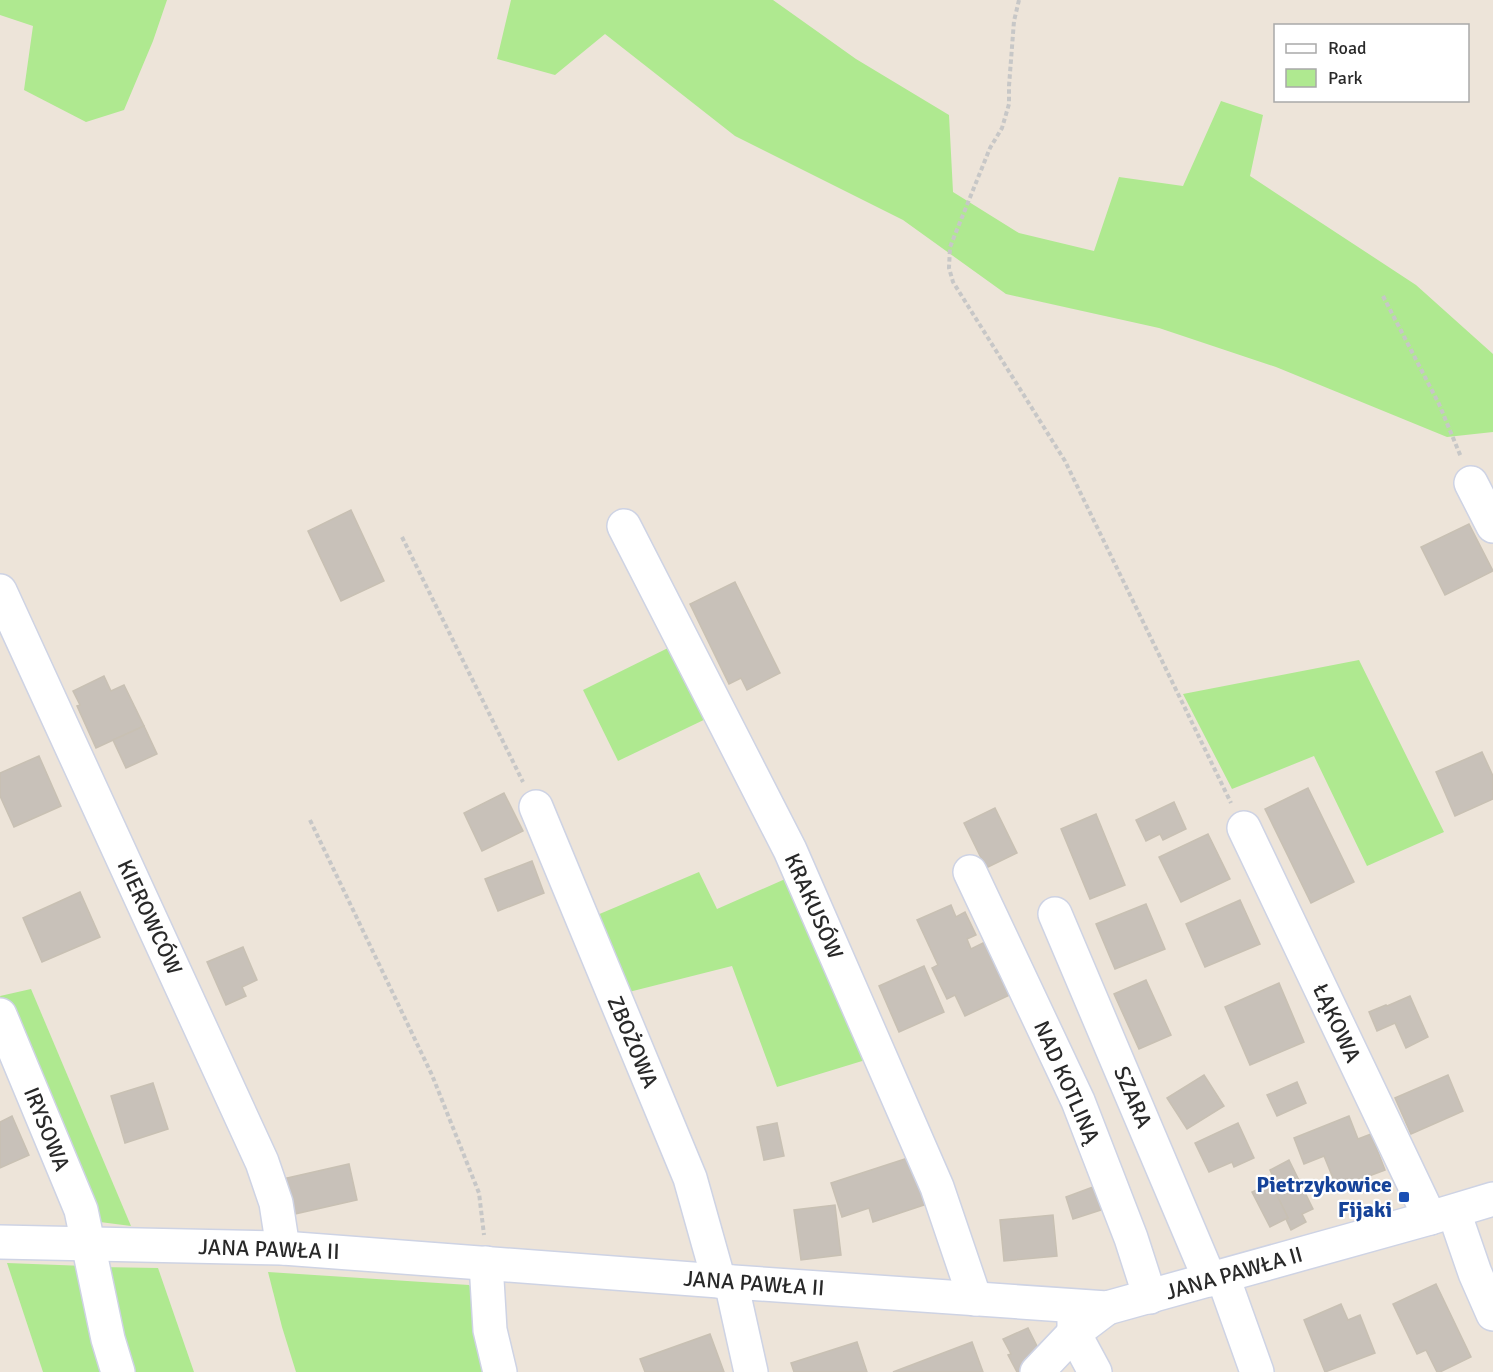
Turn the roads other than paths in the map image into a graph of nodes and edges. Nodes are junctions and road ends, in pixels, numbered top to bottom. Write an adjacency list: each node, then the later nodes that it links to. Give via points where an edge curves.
1 (1472, 483): 3 (street)
2 (624, 526): 19 (street, KRAKUSÓW, via 790,850 937,1187)
3 (1493, 526)
4 (0, 591): 14 (street, KIEROWCÓW, via 262,1162 276,1203)
5 (536, 807): 17 (street, ZBOŻOWA, via 690,1178)
6 (1244, 828): 11 (street, ŁĄKOWA)
7 (970, 872): 18 (street, NAD KOTLINĄ, via 1078,1101)
8 (1055, 914): 16 (street, SZARA)
9 (0, 1015): 13 (street, IRYSOWA, via 81,1210)
10 (1493, 1199): 11 (street, JANA PAWŁA II)
11 (1442, 1215): 16 (street, JANA PAWŁA II); 20 (street, ŁĄKOWA)
12 (0, 1242): 13 (street, JANA PAWŁA II)
13 (88, 1244): 14 (street, JANA PAWŁA II); 22 (street, IRYSOWA)
14 (283, 1248): 15 (street, JANA PAWŁA II)
15 (486, 1263): 17 (street, JANA PAWŁA II); 23 (street, via 490,1330)
16 (1216, 1279): 18 (street, JANA PAWŁA II); 27 (street, SZARA)
17 (725, 1282): 19 (street, JANA PAWŁA II); 24 (street, ZBOŻOWA)
18 (1150, 1297): 21 (street, JANA PAWŁA II)
19 (975, 1299): 21 (street, JANA PAWŁA II)
20 (1493, 1314)
21 (1074, 1320): 25 (street); 26 (street)
22 (118, 1372)
23 (500, 1372)
24 (751, 1372)
25 (1037, 1372)
26 (1095, 1372)
27 (1257, 1372)

